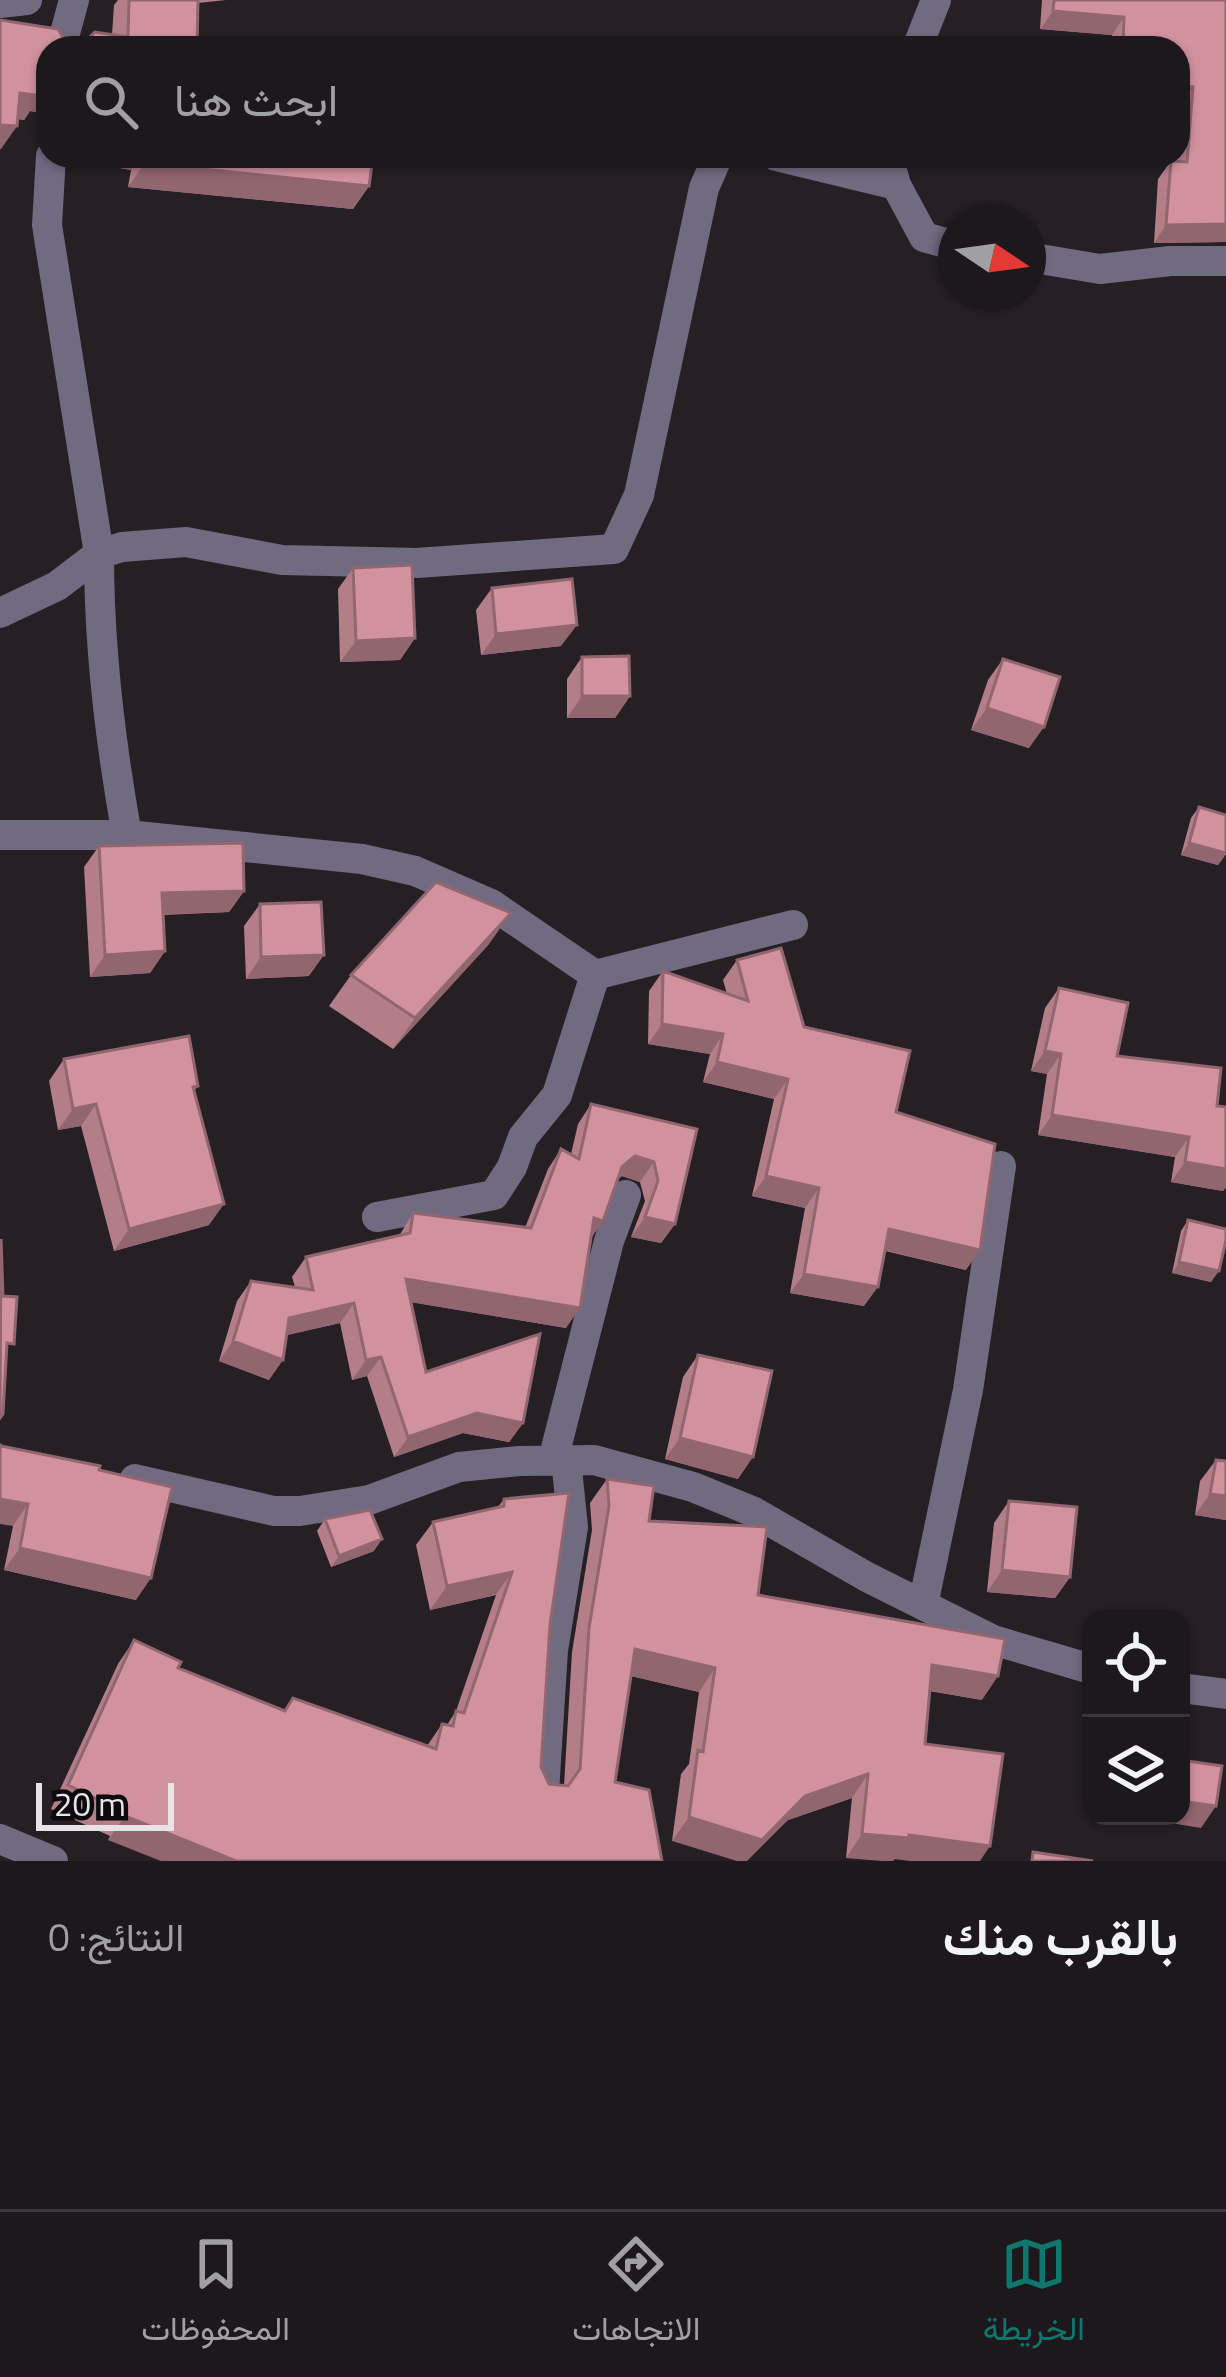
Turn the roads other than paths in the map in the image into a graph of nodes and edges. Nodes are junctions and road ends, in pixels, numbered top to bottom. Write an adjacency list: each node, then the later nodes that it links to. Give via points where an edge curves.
1 (27, 0): 4 (street)
2 (74, 0): 5 (street)
3 (936, 0): 6 (street)
4 (0, 3)
5 (64, 36)
6 (922, 36)
7 (50, 168): 13 (street, via 47,225)
8 (713, 168): 13 (street, via 639,495 614,549 417,563 282,560 186,542)
9 (892, 171): 10 (street, via 924,237)
10 (938, 241)
11 (1046, 260): 12 (street, via 1100,269)
12 (1226, 261)
13 (99, 554): 14 (street); 16 (street, via 108,731)
14 (0, 613)
15 (0, 835): 16 (street)
16 (128, 835): 18 (street, via 362,859 415,872 490,904)
17 (793, 925): 18 (street)
18 (595, 975): 21 (street, via 557,1095 523,1137 494,1195)
19 (1001, 1166): 24 (street, via 968,1390)
20 (626, 1195): 22 (street, via 608,1240)
21 (377, 1217)
22 (560, 1460): 23 (street, via 459,1467 369,1500 300,1511); 24 (street, via 594,1460 693,1487); 28 (street, via 573,1527 553,1649)
23 (116, 1475)
24 (923, 1606): 25 (street, via 993,1640)
25 (1082, 1666)
26 (1190, 1689): 27 (street)
27 (1226, 1694)
28 (544, 1792)
29 (0, 1839): 30 (street)
30 (53, 1861)

